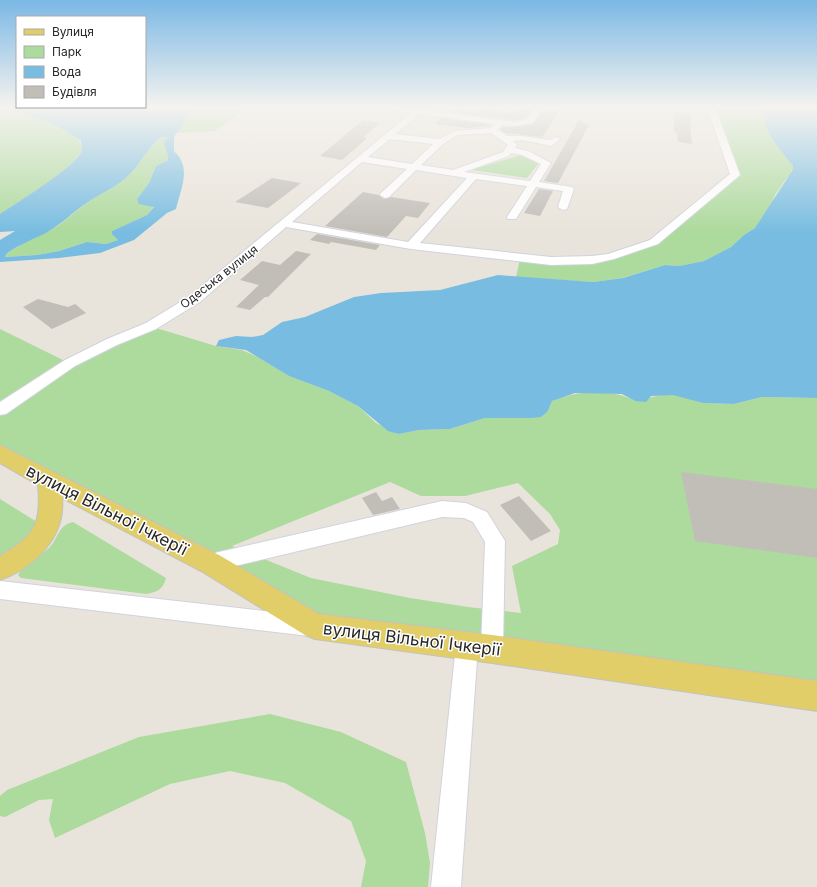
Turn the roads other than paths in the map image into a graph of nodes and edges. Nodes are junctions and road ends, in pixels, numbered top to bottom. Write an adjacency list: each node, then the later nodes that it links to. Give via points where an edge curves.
1 (373, 148): 5 (street, Одеська вулиця)
2 (433, 148): 6 (street)
3 (725, 148): 14 (street, via 735,176 654,242 610,257 552,261)
4 (510, 150): 7 (street, via 506,154); 9 (street, via 526,153 546,162)
5 (361, 159): 6 (street); 13 (street, Одеська вулиця)
6 (414, 167): 7 (street); 10 (street)
7 (453, 173): 8 (street)
8 (474, 176): 9 (street); 14 (street)
9 (532, 184): 11 (street, via 568,189); 12 (street)
10 (385, 194)
11 (563, 207)
12 (512, 217)
13 (285, 224): 14 (street); 15 (street, Одеська вулиця, via 195,299 151,326 70,363)
14 (412, 246)
15 (0, 410)
16 (0, 453): 17 (main road, вулиця Вільної Ічкерії)
17 (49, 481): 18 (main road, вулиця Вільної Ічкерії); 19 (main road, via 51,513 41,538 27,553)
18 (210, 563): 21 (main road, вулиця Вільної Ічкерії); 22 (street, via 442,509 466,511 480,517 495,541)
19 (0, 569)
20 (0, 590): 21 (street)
21 (315, 626): 22 (main road, вулиця Вільної Ічкерії)
22 (480, 647): 23 (main road, вулиця Вільної Ічкерії); 24 (street)
23 (817, 696)
24 (446, 887)

